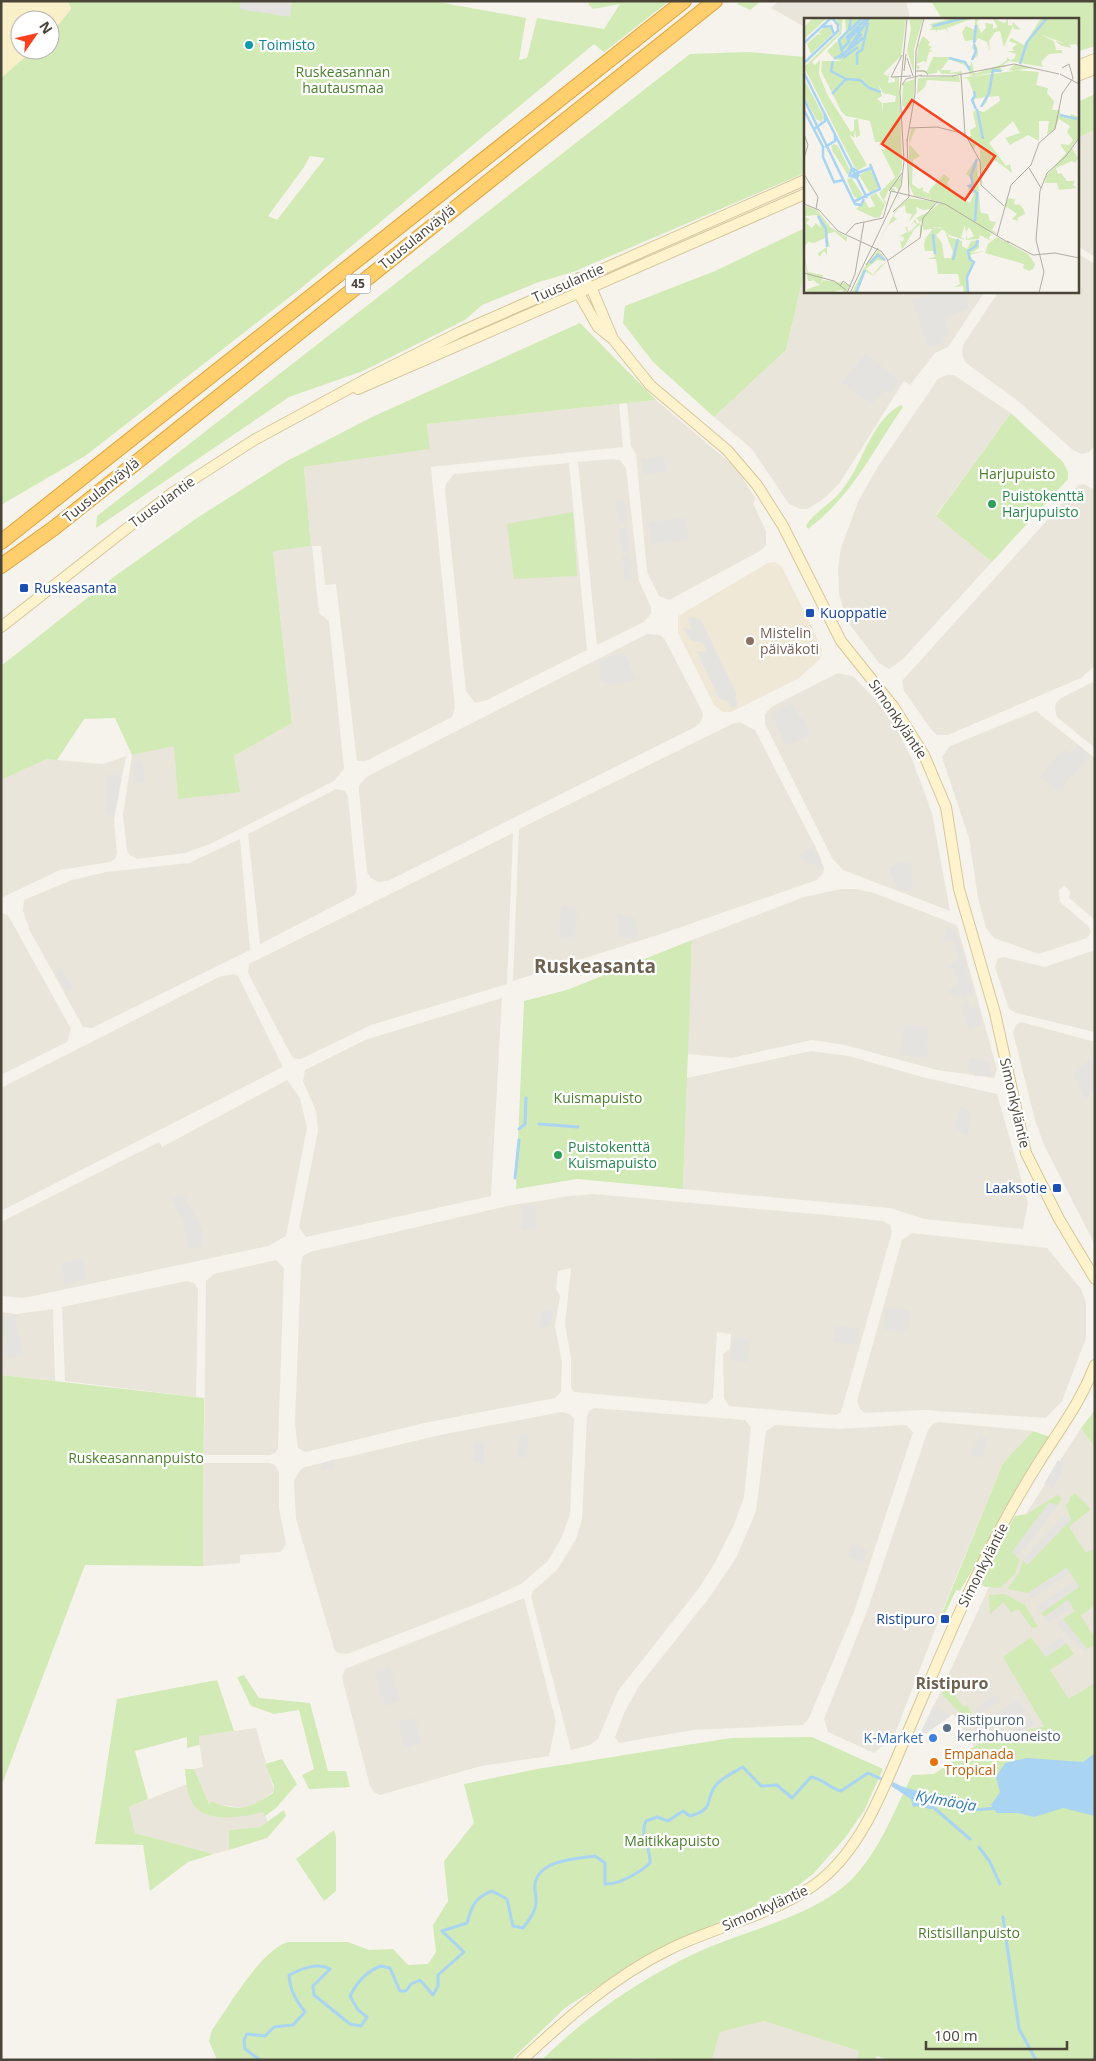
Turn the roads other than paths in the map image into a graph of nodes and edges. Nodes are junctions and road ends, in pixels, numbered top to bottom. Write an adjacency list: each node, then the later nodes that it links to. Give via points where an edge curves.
1 (684, 1): 14 (highway, Tuusulanväylä / 45)
2 (715, 1): 17 (highway, Tuusulanväylä / 45, via 54,528)
3 (1095, 59): 4 (main road)
4 (1078, 66)
5 (1095, 68): 6 (main road)
6 (1078, 76)
7 (804, 180): 9 (main road, Tuusulantie)
8 (804, 194): 10 (main road, Tuusulantie)
9 (579, 278): 10 (main road); 11 (main road); 13 (main road, Tuusulantie, via 460,332)
10 (591, 287): 11 (main road, Tuusulantie); 12 (main road, Simonkyläntie)
11 (578, 292): 12 (main road, Simonkyläntie, via 598,327); 13 (main road, Tuusulantie, via 376,383)
12 (613, 340): 19 (main road, Simonkyläntie, via 650,385 727,450 757,485 783,526 841,640 892,706 924,755 946,807 961,898 995,1013 1026,1153 1059,1219)
13 (336, 397): 18 (main road, Tuusulantie, via 254,440 197,476)
14 (42, 512): 15 (highway); 16 (highway, Tuusulanväylä / 45)
15 (1, 536)
16 (1, 542)
17 (1, 566)
18 (1, 627)
19 (1095, 1279)
20 (1095, 1366): 21 (main road, Simonkyläntie, via 1079,1403 1032,1473 967,1595 873,1811 832,1871 811,1888 783,1903 668,1950 626,1974 581,2006)
21 (522, 2060)

